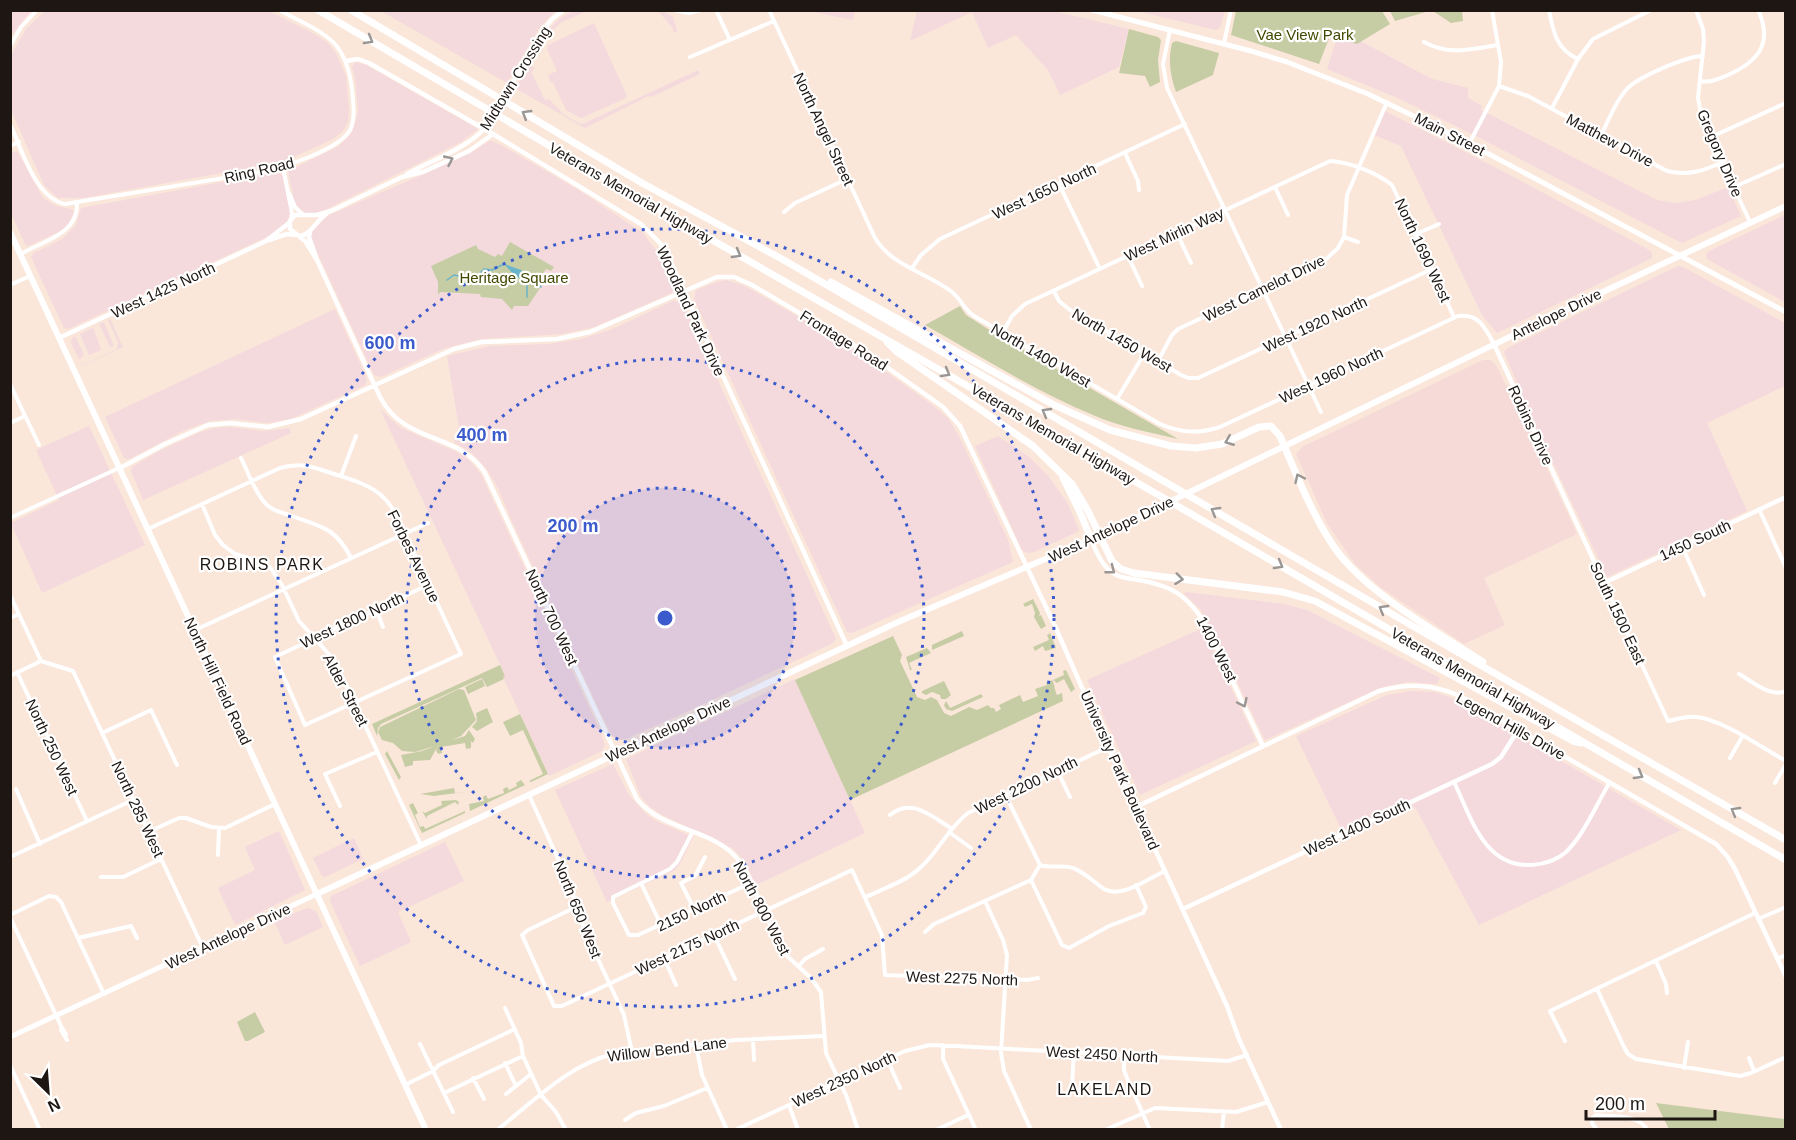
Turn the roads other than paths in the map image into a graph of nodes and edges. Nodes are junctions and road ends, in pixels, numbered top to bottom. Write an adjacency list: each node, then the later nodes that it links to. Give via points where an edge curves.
1 (37, 10): 22 (street)
2 (279, 10): 27 (street, Ring Road, via 328,39)
3 (318, 10): 89 (highway, Veterans Memorial Highway, one-way to 89)
4 (351, 10): 75 (highway, Veterans Memorial Highway, one-way to 4, via 642,183)
5 (564, 10): 46 (street, Midtown Crossing, via 544,28 490,122 476,138)
6 (673, 10): 7 (street)
7 (702, 10)
8 (716, 10): 19 (street)
9 (769, 10): 17 (street, North Angel Street)
10 (1092, 10): 18 (main road, Main Street)
11 (1231, 10): 21 (street)
12 (1492, 10): 23 (street)
13 (1549, 10): 26 (street, via 1556,39 1568,54)
14 (1651, 10): 26 (street, via 1593,39)
15 (1696, 10): 24 (street, Gregory Drive, via 1703,29)
16 (1758, 10): 28 (street, via 1764,33 1755,58 1716,80)
17 (774, 21): 19 (street); 47 (street, North Angel Street)
18 (1170, 29): 21 (main road, Main Street); 34 (street, via 1163,64 1167,88)
19 (730, 40): 25 (street)
20 (1424, 42): 23 (street, via 1450,52)
21 (1224, 43): 30 (main road, Main Street, via 1287,62)
22 (10, 45)
23 (1498, 45): 29 (street)
24 (1703, 56): 28 (street, Gregory Drive); 36 (street, via 1686,58 1627,88)
25 (690, 57)
26 (1578, 59): 32 (street)
27 (346, 61): 35 (street, Woodland Park Drive, via 358,59 369,63); 44 (street, Ring Road, via 354,110 349,131 331,146)
28 (1700, 81): 37 (street, Gregory Drive, via 1702,119)
29 (1499, 87): 32 (street, Matthew Drive); 39 (street)
30 (1387, 102): 39 (main road, Main Street); 45 (street)
31 (1785, 103): 37 (street)
32 (1552, 108): 36 (street, Matthew Drive)
33 (10, 124): 38 (street, Ring Road)
34 (1185, 124): 41 (street, West 1650 North); 55 (street)
35 (492, 134): 46 (street, one-way to 35, via 469,151); 85 (street, Woodland Park Drive, via 641,224 660,243)
36 (1601, 135): 42 (street, Matthew Drive, via 1667,171 1680,174 1704,171)
37 (1711, 137): 42 (street, Gregory Drive)
38 (19, 142): 40 (street); 53 (street, Ring Road, via 44,193 58,202)
39 (1469, 144): 74 (main road, Main Street)
40 (10, 146)
41 (1125, 153): 48 (street, West 1650 North); 52 (street)
42 (1723, 162): 50 (street, Gregory Drive)
43 (1785, 164): 50 (street)
44 (283, 167): 51 (street); 53 (street, Ring Road)
45 (1358, 168): 49 (street, West Mirlin Way, via 1330,161); 66 (street, North 1690 West, via 1392,186); 68 (street, via 1347,195)
46 (402, 177): 56 (street)
47 (847, 179): 57 (street); 72 (street, North Angel Street)
48 (1059, 184): 78 (street, West 1650 North, via 940,239); 79 (street)
49 (1275, 187): 55 (street, West Mirlin Way); 59 (street)
50 (1734, 187): 61 (street, Gregory Drive)
51 (288, 189): 58 (street, via 295,207); 60 (street)
52 (1139, 190)
53 (77, 204): 71 (street, via 76,218 68,228)
54 (1785, 206): 61 (main road, Antelope Drive)
55 (1226, 210): 65 (street, West Mirlin Way); 84 (street)
56 (331, 211): 58 (street); 63 (street)
57 (784, 212)
58 (303, 214): 60 (street); 63 (street, via 311,220)
59 (1288, 215)
60 (290, 220): 67 (street); 69 (street, West 1425 North)
61 (1750, 223): 74 (main road, Antelope Drive)
62 (1439, 224): 66 (street)
63 (310, 230): 67 (street, via 305,235); 76 (street)
64 (10, 232): 71 (main road, North Hill Field Road)
65 (1176, 233): 73 (street, West Mirlin Way); 77 (street)
66 (1416, 234): 80 (street, North 1690 West)
67 (296, 235): 69 (street, West 1425 North); 76 (street)
68 (1344, 237): 70 (street); 84 (street, West Camelot Drive, via 1324,261)
69 (266, 241): 91 (street, West 1425 North)
70 (1358, 242)
71 (21, 254): 81 (main road, North Hill Field Road)
72 (887, 254): 78 (street, North 1400 West)
73 (1128, 256): 79 (street, West Mirlin Way); 83 (street)
74 (1679, 256): 87 (main road, Main Street); 93 (main road, Antelope Drive)
75 (782, 259): 109 (highway, one-way to 75, via 1278,432 1269,425 1222,444 1196,448 1166,445 1101,426 1054,405 796,263); 145 (highway, Veterans Memorial Highway, one-way to 75)
76 (317, 260): 98 (street, North 700 West)
77 (1191, 263)
78 (912, 269): 90 (street, North 1400 West, via 950,290 968,312)
79 (1100, 269): 86 (street, West Mirlin Way)
80 (1432, 269): 88 (street, North 1690 West); 92 (street, West 1920 North)
81 (30, 276): 82 (street); 91 (main road, North Hill Field Road)
82 (10, 285)
83 (1142, 286)
84 (1263, 290): 92 (street); 95 (street, West Camelot Drive, via 1178,329)
85 (684, 291): 98 (street, via 590,332 557,339 500,340 466,346); 102 (street, Frontage Road, via 712,278 731,276 752,285 851,342); 140 (street, Woodland Park Drive)
86 (1054, 291): 90 (street, West Mirlin Way, via 1018,309); 94 (street, North 1450 West, via 1070,310)
87 (1785, 312)
88 (1454, 317): 93 (street, via 1467,315 1478,320); 99 (street, West 1960 North)
89 (877, 333): 112 (highway, via 896,351 1027,441); 151 (highway, Veterans Memorial Highway, one-way to 151)
90 (1002, 334): 100 (street, North 1400 West)
91 (59, 338): 111 (main road, North Hill Field Road)
92 (1286, 338): 96 (street, West 1920 North); 99 (street)
93 (1494, 344): 105 (main road, Antelope Drive); 117 (street, Robins Drive)
94 (1144, 354): 95 (street, North 1450 West); 100 (street)
95 (1158, 361): 96 (street, North 1450 West, via 1181,375)
96 (1198, 378)
97 (10, 384): 103 (street)
98 (375, 385): 111 (street, via 289,423 268,427 208,425); 155 (street, North 700 West, via 384,405 401,423 461,449 484,470)
99 (1308, 386): 101 (street); 106 (street, West 1960 North)
100 (1117, 399): 106 (street, North 1400 West, via 1173,430)
101 (1321, 412)
102 (951, 415): 127 (street, University Park Boulevard)
103 (25, 416): 104 (street); 108 (street)
104 (10, 423)
105 (1328, 425): 109 (main road, West Antelope Drive)
106 (1207, 431)
107 (357, 436): 113 (street)
108 (39, 445)
109 (1284, 446): 123 (main road, West Antelope Drive); 145 (highway, one-way to 109, via 1380,593 1351,568 1324,530)
110 (241, 458): 114 (street)
111 (120, 468): 119 (street); 121 (main road, North Hill Field Road)
112 (1061, 473): 123 (highway, via 1076,491); 124 (highway)
113 (342, 476): 114 (street, Forbes Avenue, via 294,464); 122 (street, Forbes Avenue, via 384,497)
114 (252, 481): 116 (street, Forbes Avenue); 126 (street, via 266,504 275,510 338,536)
115 (1785, 497): 118 (street, 1450 South)
116 (202, 504): 121 (street, Forbes Avenue); 131 (street, Alder Street, via 223,545 235,554 270,567)
117 (1568, 505): 129 (street, South 1500 East)
118 (1759, 509): 125 (street, 1450 South); 128 (street)
119 (10, 518)
120 (428, 523): 122 (street)
121 (148, 529): 138 (main road, North Hill Field Road)
122 (405, 534): 126 (street); 130 (street, Forbes Avenue)
123 (1099, 536): 124 (main road, West Antelope Drive); 151 (highway, one-way to 151, via 1112,561 1128,572 1286,592 1322,603 1573,741)
124 (1091, 539): 127 (main road, West Antelope Drive); 152 (street, 1400 West, one-way to 152, via 1098,558 1113,573 1165,587 1198,611)
125 (1682, 546): 129 (street, 1450 South); 133 (street)
126 (351, 559): 131 (street)
127 (1026, 568): 140 (main road, West Antelope Drive); 153 (street, University Park Boulevard)
128 (1785, 568)
129 (1604, 583): 150 (street, South 1500 East, via 1668,721 1698,717 1717,722)
130 (428, 585): 134 (street, West 1800 North); 147 (street, Forbes Avenue, via 461,654)
131 (284, 590): 138 (street); 139 (street, Alder Street, via 299,621)
132 (10, 595): 135 (street)
133 (1704, 595)
134 (376, 609): 137 (street); 139 (street, West 1800 North)
135 (19, 614): 136 (street); 141 (street)
136 (10, 618)
137 (383, 627)
138 (195, 630): 168 (main road, North Hill Field Road)
139 (314, 638): 147 (street, Alder Street, via 335,661); 147 (street, West 1800 North, via 275,657 304,725)
140 (847, 646): 155 (main road, West Antelope Drive)
141 (41, 661): 142 (street); 149 (street, North 285 West, via 73,671)
142 (17, 672): 144 (street); 172 (street, North 250 West)
143 (1739, 674): 146 (street, via 1771,692)
144 (10, 675)
145 (1507, 680): 177 (highway, Veterans Memorial Highway, one-way to 145)
146 (1785, 691)
147 (354, 703): 154 (street, Alder Street)
148 (1518, 729): 152 (street, Legend Hills Drive, via 1441,688 1410,685 1379,691); 160 (street, West 1400 South, via 1501,757); 161 (street, Legend Hills Drive)
149 (102, 733): 158 (street, via 150,710); 167 (street, North 285 West)
150 (1742, 737): 156 (street); 157 (street)
151 (1589, 745): 186 (highway, Veterans Memorial Highway, one-way to 186)
152 (1263, 746): 170 (street, Legend Hills Drive)
153 (1108, 747): 159 (street, West 2200 North); 170 (street, University Park Boulevard)
154 (377, 752): 169 (street, via 325,774); 179 (street, Alder Street)
155 (616, 754): 164 (main road, West Antelope Drive); 176 (street, North 700 West, via 644,807 656,817)
156 (1730, 758)
157 (1785, 763): 162 (street)
158 (177, 765)
159 (1057, 770): 165 (street, West 2200 North); 166 (street)
160 (1454, 782): 161 (street, via 1482,842 1500,858 1526,866 1540,865 1566,853); 200 (street, West 1400 South)
161 (1610, 782): 202 (street, Legend Hills Drive, via 1716,844 1735,869)
162 (1774, 783)
163 (16, 789): 178 (street)
164 (529, 794): 179 (main road, West Antelope Drive); 198 (street, North 650 West)
165 (1005, 794): 174 (street, West 2200 North, via 968,813); 187 (street)
166 (1070, 797)
167 (133, 800): 172 (street); 175 (street, North 285 West)
168 (275, 804): 173 (street); 194 (main road, North Hill Field Road)
169 (340, 806)
170 (1136, 807): 188 (street, University Park Boulevard)
171 (890, 815): 174 (street, via 905,806 914,807)
172 (87, 821): 178 (street)
173 (219, 828): 175 (street, via 186,818); 182 (street)
174 (950, 830): 180 (street); 195 (street, West 2200 North, via 921,868)
175 (148, 832): 185 (street, North 285 West)
176 (692, 833): 181 (street, North 700 West); 191 (street, via 670,869)
177 (1785, 840)
178 (40, 844): 183 (street)
179 (421, 845): 194 (main road, West Antelope Drive)
180 (971, 848)
181 (727, 849): 192 (street, North 800 West, via 740,861)
182 (218, 855)
183 (10, 857)
184 (705, 857): 199 (street, via 695,876 681,883)
185 (161, 859): 189 (street, via 123,877); 210 (street, North 285 West)
186 (1785, 860)
187 (1040, 865): 190 (street); 193 (street, via 1072,868 1106,890 1121,891)
188 (1165, 871): 193 (street); 200 (street, University Park Boulevard)
189 (101, 877)
190 (1031, 880): 193 (street, via 1065,948 1146,910); 196 (street)
191 (641, 883): 205 (street); 205 (street, 2150 North, via 612,898 626,931 638,935)
192 (751, 883): 199 (street, 2150 North); 201 (street, North 800 West)
193 (1136, 885)
194 (317, 894): 210 (main road, West Antelope Drive); 257 (main road, North Hill Field Road)
195 (866, 897): 201 (street, West 2175 North, via 852,870); 220 (street, West 2275 North, via 882,935 885,975)
196 (985, 901): 206 (street); 220 (street, via 1006,948)
197 (1785, 906): 204 (street)
198 (576, 907): 221 (street, North 650 West); 221 (street, West 2175 North, via 522,935 554,1006 562,1006)
199 (694, 909): 205 (street, 2150 North)
200 (1183, 909): 243 (street, University Park Boulevard)
201 (764, 912): 207 (street, West 2175 North); 216 (street, North 800 West, via 781,948)
202 (1755, 913): 204 (street); 215 (street)
203 (10, 916): 208 (street, via 49,896 56,897); 227 (street)
204 (1758, 919): 214 (street)
205 (661, 925)
206 (925, 932)
207 (714, 935): 213 (street, West 2175 North); 219 (street)
208 (78, 938): 209 (street, via 131,926); 225 (street)
209 (137, 938)
210 (202, 948): 225 (main road, West Antelope Drive)
211 (823, 950): 216 (street)
212 (1785, 955): 214 (street)
213 (664, 958): 221 (street, West 2175 North); 222 (street)
214 (1777, 959): 217 (street)
215 (1656, 961): 223 (street); 224 (street)
216 (799, 966): 230 (street, North 800 West, via 821,992)
217 (1785, 977)
218 (1038, 978): 220 (street, West 2275 North)
219 (735, 979)
220 (1006, 979): 239 (street)
221 (610, 983): 240 (street, North 650 West, via 627,1024)
222 (676, 985)
223 (1597, 989): 233 (street, via 1550,1011); 251 (street, via 1628,1054)
224 (1667, 993)
225 (104, 994): 227 (main road, West Antelope Drive)
226 (505, 1008): 228 (street)
227 (56, 1016): 229 (main road, West Antelope Drive); 231 (street)
228 (515, 1029): 244 (street); 252 (street)
229 (10, 1036)
230 (824, 1036): 232 (street, Willow Bend Lane); 256 (street, North 800 West, via 826,1053)
231 (66, 1038)
232 (753, 1039): 236 (street, Willow Bend Lane); 248 (street)
233 (1564, 1041)
234 (1688, 1042): 251 (street)
235 (420, 1044): 252 (street)
236 (696, 1045): 240 (street, Willow Bend Lane); 260 (street)
237 (943, 1045): 238 (street, West 2350 North); 247 (street, West 2350 North, via 918,1047); 271 (street, via 943,1059)
238 (956, 1046): 239 (street, West 2450 North)
239 (1002, 1048): 241 (street, West 2450 North); 283 (street, via 1004,1071)
240 (632, 1052): 264 (street, Willow Bend Lane, via 584,1064)
241 (1074, 1052): 242 (street, West 2450 North); 259 (street)
242 (1124, 1055): 243 (street, West 2450 North, via 1228,1061); 270 (street, via 1124,1070)
243 (1247, 1055): 266 (street, University Park Boulevard)
244 (523, 1056): 249 (street); 254 (street)
245 (1785, 1057): 253 (street)
246 (1749, 1058): 253 (street)
247 (887, 1059): 256 (street, West 2350 North); 261 (street)
248 (754, 1060)
249 (505, 1063): 255 (street); 258 (street)
250 (10, 1065): 273 (street)
251 (1684, 1068): 253 (street, via 1740,1076)
252 (433, 1071): 257 (street); 262 (street)
253 (1754, 1071)
254 (531, 1074): 258 (street); 264 (street)
255 (473, 1078): 262 (street); 265 (street)
256 (840, 1081): 267 (street, West 2350 North); 280 (street, North 800 West)
257 (405, 1085): 274 (main road, North Hill Field Road)
258 (516, 1086): 263 (street)
259 (1072, 1086)
260 (707, 1088): 272 (street); 277 (street)
261 (900, 1088)
262 (444, 1092): 268 (street)
263 (506, 1094)
264 (541, 1095): 275 (street, Willow Bend Lane); 276 (street)
265 (484, 1100)
266 (1268, 1102): 269 (street); 287 (street, University Park Boulevard)
267 (789, 1105): 278 (street, West 2350 North); 279 (street)
268 (453, 1112)
269 (1224, 1112): 270 (street, via 1155,1108); 286 (street)
270 (1143, 1113): 284 (street); 285 (street)
271 (969, 1115): 281 (street); 282 (street)
272 (625, 1120)
273 (40, 1130)
274 (426, 1130)
275 (497, 1130)
276 (566, 1130)
277 (727, 1130)
278 (735, 1130)
279 (798, 1130)
280 (858, 1130)
281 (936, 1130)
282 (976, 1130)
283 (1031, 1130)
284 (1105, 1130)
285 (1150, 1130)
286 (1222, 1130)
287 (1281, 1130)
288 (1597, 1130): 289 (street, via 1592,1123 1596,1115 1638,1120)
289 (1647, 1130)

